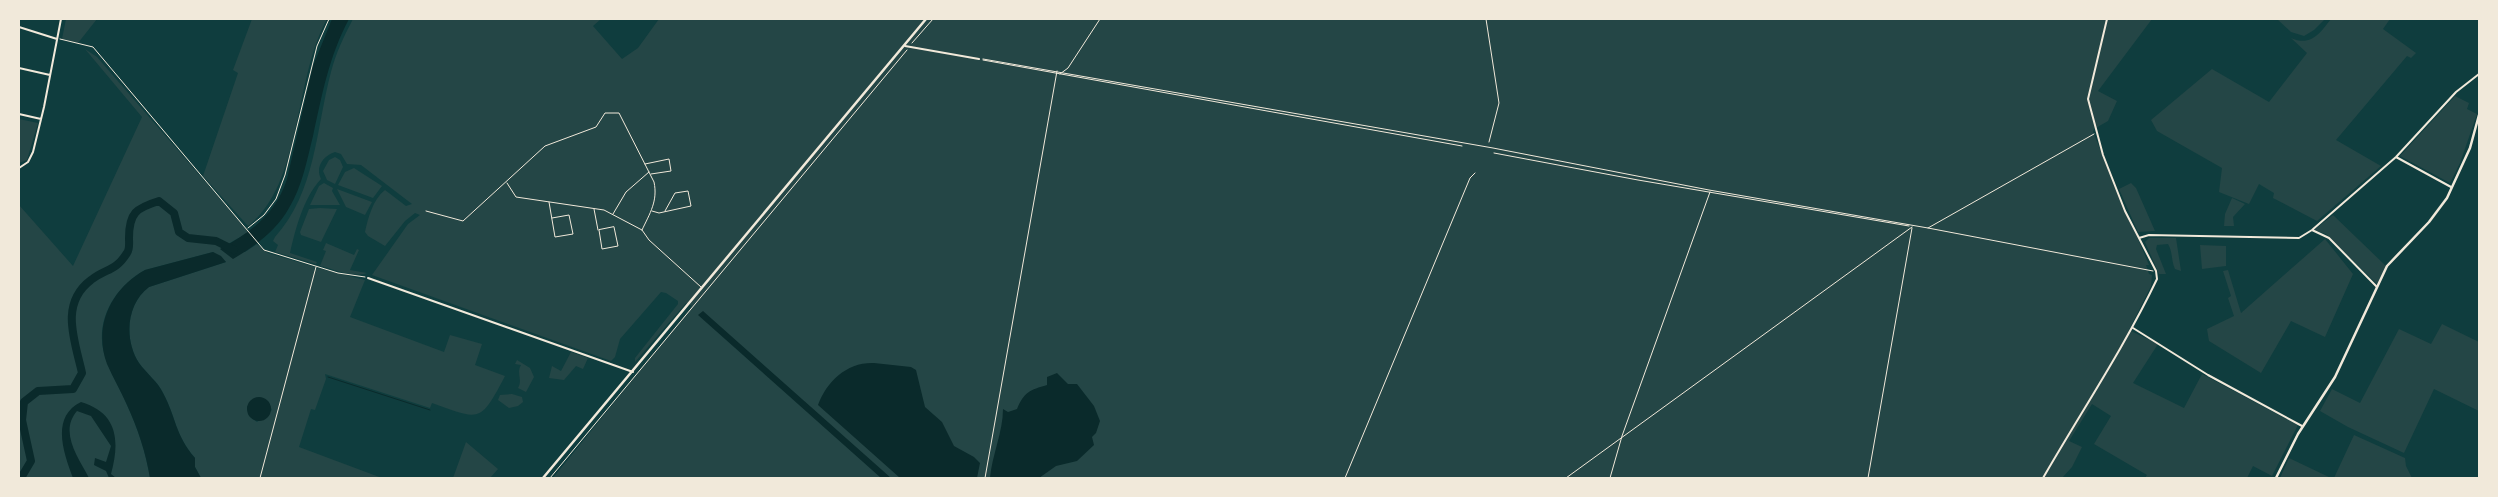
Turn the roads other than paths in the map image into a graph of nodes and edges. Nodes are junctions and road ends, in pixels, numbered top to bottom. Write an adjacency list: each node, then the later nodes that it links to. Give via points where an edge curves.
1 (61, 19): 5 (street)
2 (926, 19): 6 (street)
3 (2107, 19): 30 (street, via 2088,99 2125,210)
4 (19, 27): 5 (street)
5 (57, 38): 10 (street)
6 (903, 45): 7 (street); 33 (street)
7 (979, 59)
8 (19, 68): 10 (street)
9 (2479, 74): 14 (street, via 2456,92)
10 (50, 75): 13 (street)
11 (19, 114): 13 (street)
12 (2479, 116): 19 (street)
13 (41, 119): 16 (street, via 33,152 28,162)
14 (2396, 157): 19 (street); 29 (street)
15 (645, 164): 17 (lane); 17 (lane, via 668,159 671,171); 18 (lane, via 619,113 604,113 596,127 545,146)
16 (19, 168)
17 (650, 173): 22 (lane, via 656,193); 25 (lane, via 626,192)
18 (506, 182): 20 (lane, via 516,197); 23 (lane, via 463,221)
19 (2453, 188): 32 (street, via 2438,211 2387,266)
20 (549, 202): 21 (lane); 26 (lane)
21 (594, 208): 25 (lane); 27 (lane)
22 (652, 210): 24 (lane); 28 (lane)
23 (426, 211)
24 (665, 212): 24 (lane, via 691,206 688,191 675,193)
25 (613, 214): 28 (lane)
26 (552, 218): 26 (lane, via 569,215 573,234 555,237)
27 (599, 230): 27 (lane, via 602,249 618,246 614,228)
28 (642, 230): 33 (lane)
29 (2312, 230): 30 (street, via 2292,239 2179,235); 32 (street, via 2329,238)
30 (2139, 238): 34 (street, via 2156,271 2157,280)
31 (368, 278): 35 (street)
32 (2377, 288): 36 (street, via 2336,377)
33 (702, 289): 35 (street)
34 (2133, 328): 36 (street, via 2208,376); 38 (street)
35 (632, 372): 37 (street)
36 (2302, 427): 39 (street)
37 (543, 478)
38 (2043, 478)
39 (2276, 478)

